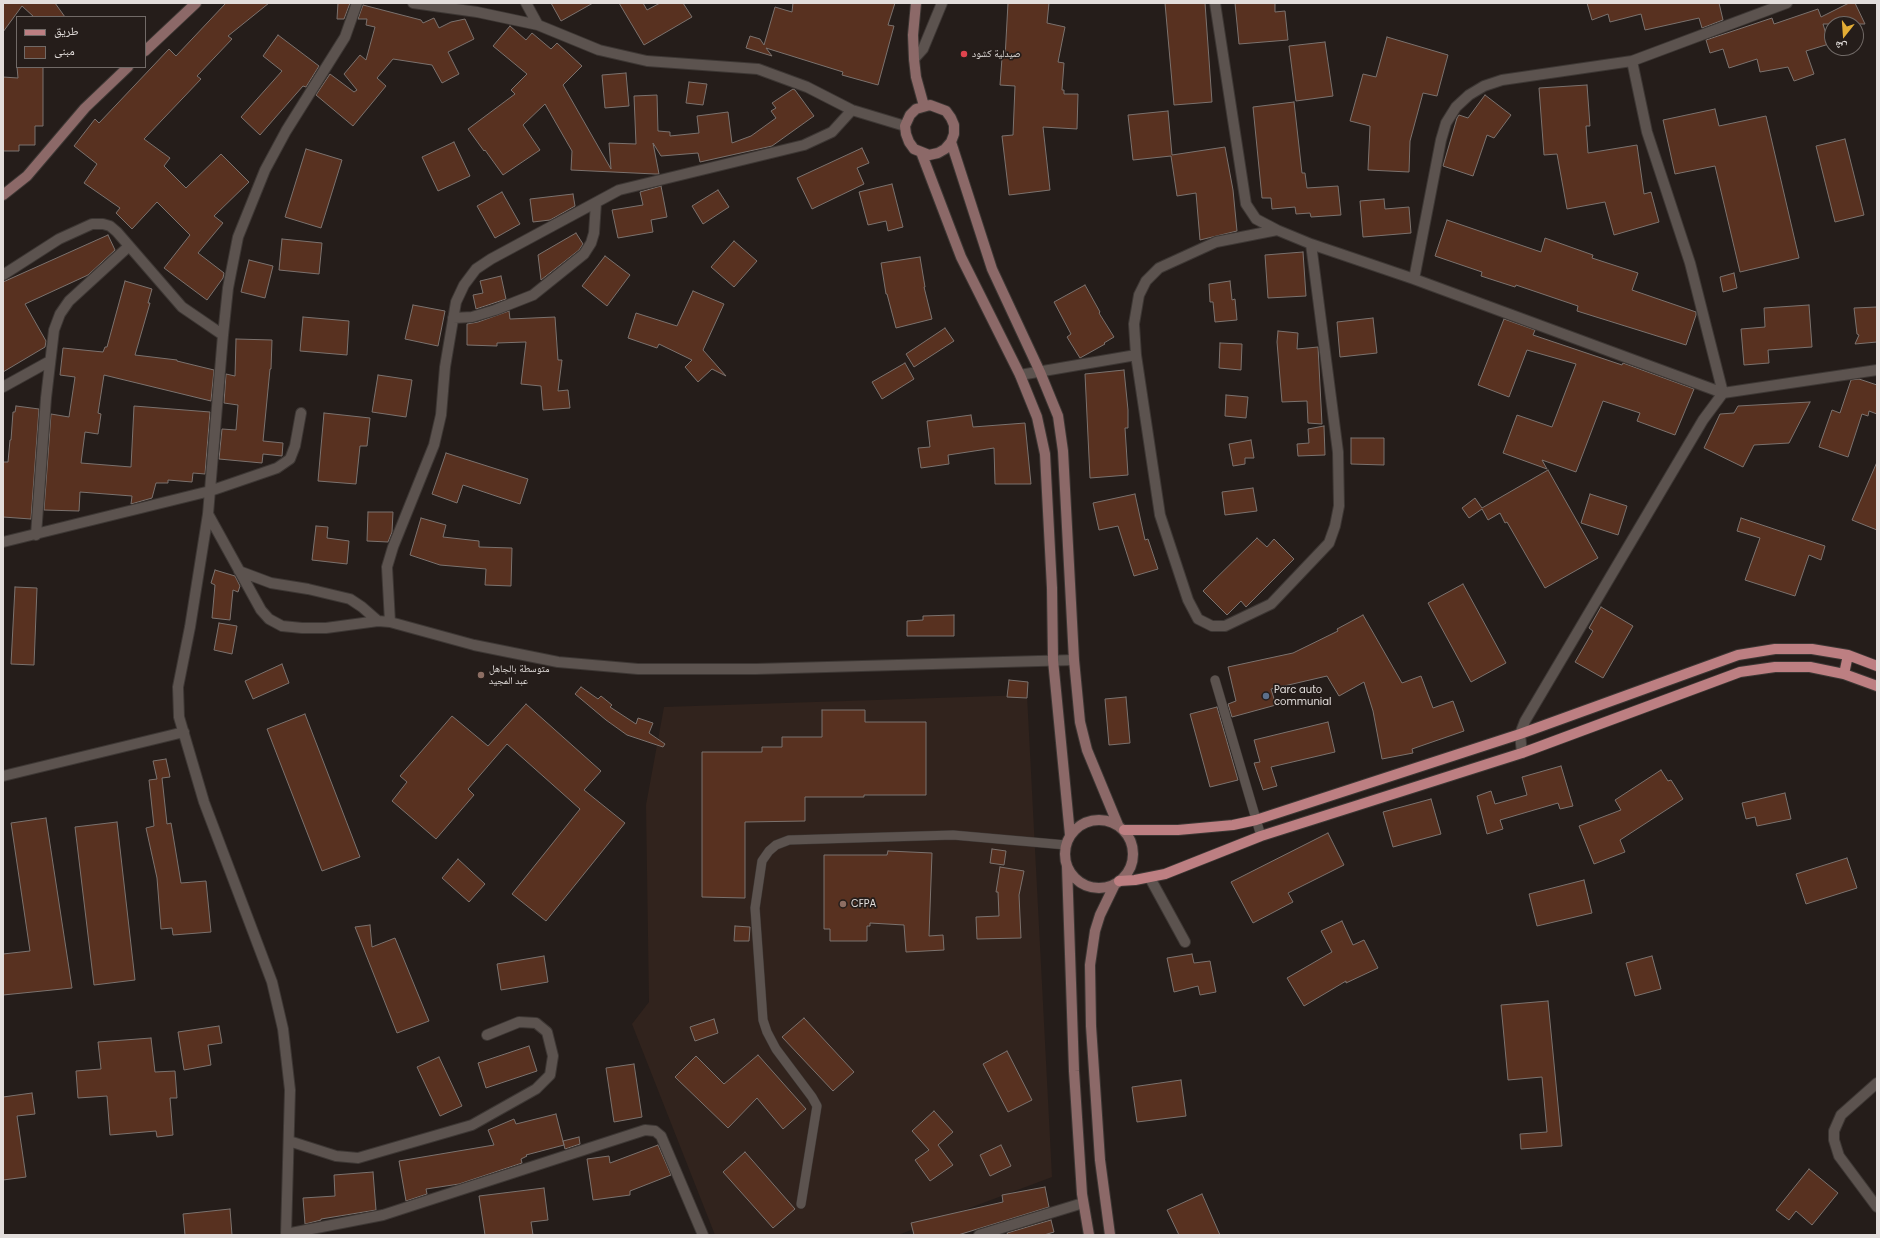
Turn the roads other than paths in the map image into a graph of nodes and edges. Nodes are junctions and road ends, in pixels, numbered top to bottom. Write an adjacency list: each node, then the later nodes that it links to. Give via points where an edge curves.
1 (196, 3): 10 (main road)
2 (357, 3): 27 (street, via 345,37 286,131 262,178 238,237 228,288)
3 (413, 3): 9 (street, via 477,12)
4 (526, 3): 9 (street)
5 (916, 3): 11 (main road)
6 (942, 3): 11 (street, via 923,49)
7 (1216, 3): 21 (street, via 1246,204 1256,219)
8 (1787, 3): 12 (street)
9 (538, 25): 15 (street, via 599,50 647,61 758,69 807,87)
10 (146, 50)
11 (914, 59): 14 (main road)
12 (1632, 61): 25 (street, via 1502,80 1484,86 1464,99 1446,123 1441,140); 34 (street, via 1647,132 1690,264)
13 (127, 68): 19 (main road, via 85,108 27,176)
14 (924, 106): 16 (main road, via 910,115); 17 (main road, via 939,107 946,111 954,126)
15 (852, 110): 16 (street); 20 (street, via 832,132 804,145 627,188)
16 (905, 126): 18 (main road, via 908,142)
17 (951, 142): 18 (main road, via 938,153); 31 (main road, via 992,269)
18 (921, 152): 32 (main road, via 961,257)
19 (3, 195)
20 (596, 202): 26 (street, via 476,269 456,302); 26 (street, via 594,233 584,254 533,295 495,310)
21 (1277, 230): 22 (street); 28 (street, via 1216,242 1159,268 1146,281 1139,295 1134,324)
22 (1311, 244): 25 (street); 28 (street, via 1338,452 1339,506 1335,526 1329,543 1271,604 1225,626 1212,626 1198,619 1188,600 1160,515)
23 (128, 247): 24 (street, via 110,226 92,224 59,240); 27 (street, via 182,307); 29 (street, via 68,301 54,330)
24 (3, 275)
25 (1414, 279): 34 (street)
26 (453, 318): 42 (street, via 441,415 434,445 387,567)
27 (223, 335): 36 (street)
28 (1136, 355): 31 (street)
29 (50, 361): 33 (street); 38 (street)
30 (1877, 370): 34 (street)
31 (1040, 372): 32 (street); 45 (main road, via 1058,416 1063,452)
32 (1020, 375): 44 (main road, via 1038,417 1045,454)
33 (3, 387)
34 (1723, 393): 51 (street, via 1703,420 1525,721)
35 (301, 413): 36 (street, via 296,446 290,460 277,468)
36 (210, 491): 37 (street); 38 (street)
37 (208, 514): 40 (street); 50 (street, via 178,687 179,717)
38 (36, 535): 39 (street)
39 (3, 542)
40 (239, 571): 41 (street, via 271,583 308,588 350,600); 41 (street, via 261,610 269,619 282,626 326,628)
41 (378, 621): 42 (street)
42 (390, 622): 44 (street, via 474,646 558,662 638,669 756,669)
43 (1848, 655): 46 (main road); 47 (main road); 51 (main road, via 1793,648 1738,655)
44 (1053, 660): 45 (street); 56 (main road)
45 (1074, 660): 55 (main road, via 1083,736 1092,763)
46 (1877, 666)
47 (1844, 674): 49 (main road); 52 (main road, via 1792,666 1740,672)
48 (1215, 680): 54 (lane)
49 (1877, 686)
50 (184, 732): 53 (street); 65 (street, via 204,802 272,982 283,1029 289,1083)
51 (1520, 734): 52 (street); 54 (main road)
52 (1522, 753): 57 (main road)
53 (3, 776)
54 (1256, 820): 55 (main road, via 1205,828 1151,831); 57 (lane)
55 (1121, 827): 56 (main road, via 1109,821 1091,820 1083,823); 61 (main road, via 1129,836 1134,852 1130,869)
56 (1070, 836): 58 (main road)
57 (1261, 836): 60 (main road)
58 (1066, 846): 59 (main road); 67 (lane, via 953,835 789,840 769,851 762,861 756,908 763,1020 776,1049 817,1106)
59 (1067, 866): 61 (main road, via 1083,884 1099,888); 66 (main road, via 1074,1071)
60 (1150, 878): 61 (main road); 62 (street)
61 (1117, 883): 73 (main road, via 1097,926 1090,965 1090,1026 1099,1152)
62 (1185, 942)
63 (487, 1035): 65 (street, via 519,1022 536,1023 547,1032 553,1056 550,1075 536,1089 472,1125 358,1158 336,1156)
64 (1877, 1083): 68 (street, via 1841,1115 1836,1123 1834,1135 1840,1156)
65 (289, 1141): 69 (street)
66 (1083, 1203): 71 (street); 72 (main road)
67 (801, 1204)
68 (1877, 1207)
69 (286, 1234): 70 (street, via 383,1215 645,1130 655,1131 661,1136)
70 (703, 1235)
71 (979, 1235)
72 (1089, 1235)
73 (1110, 1235)

